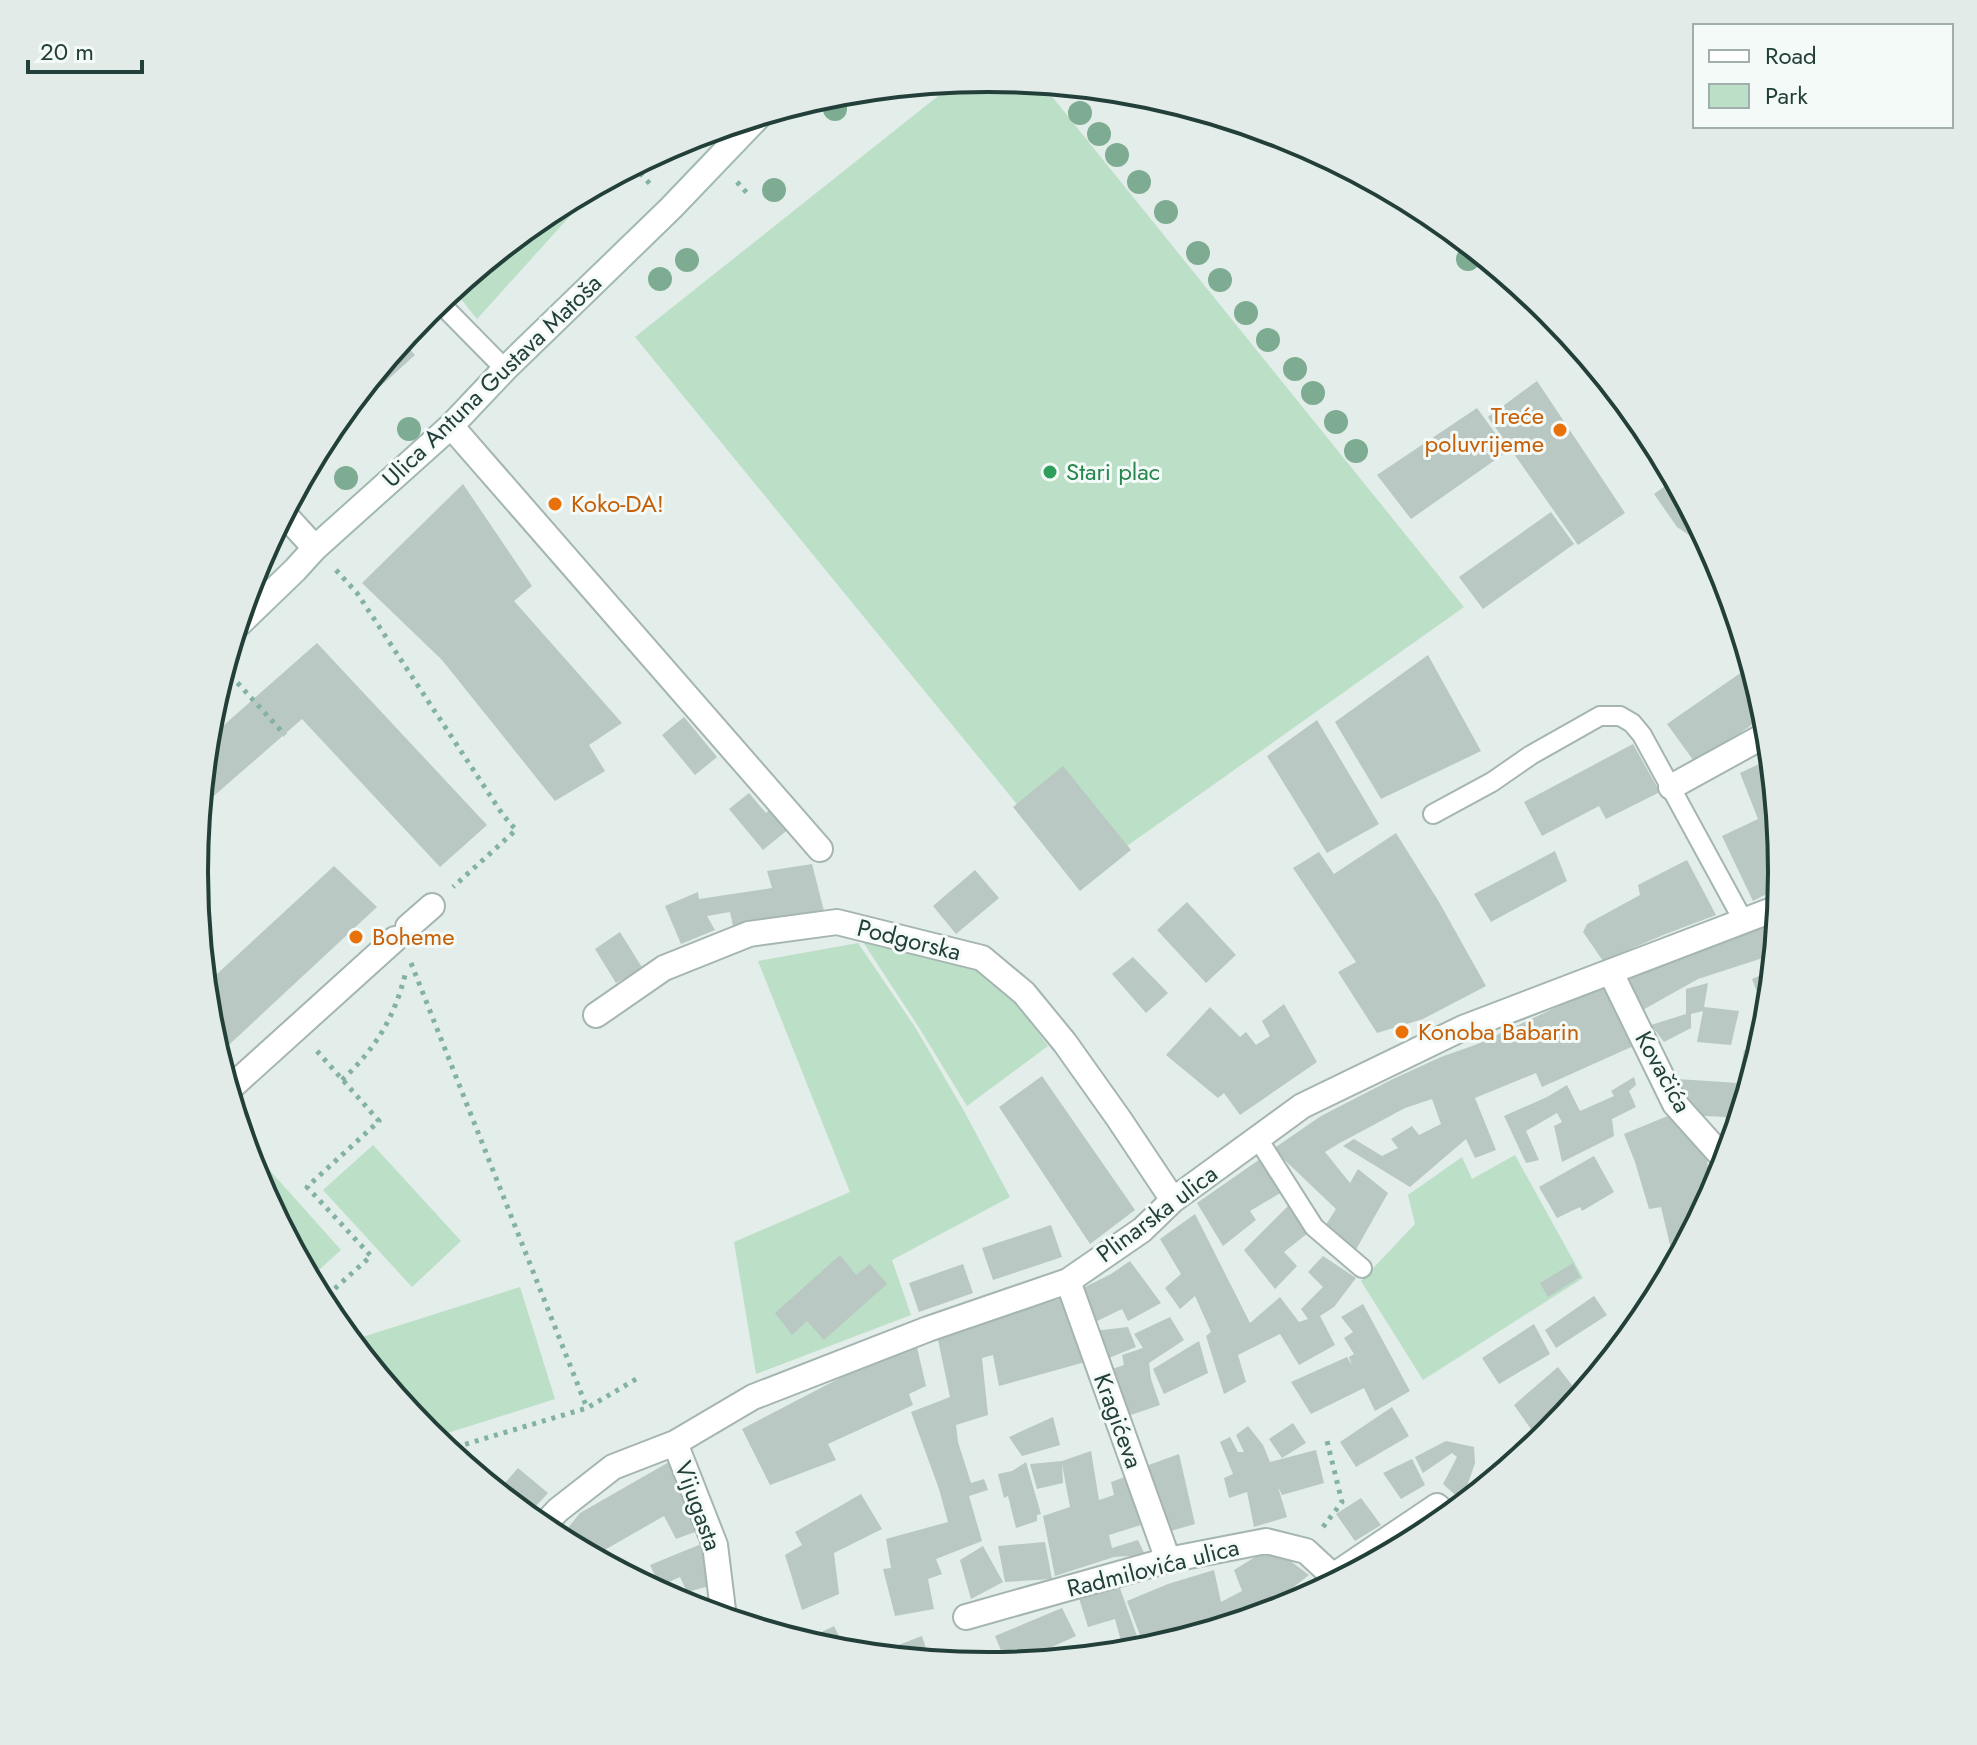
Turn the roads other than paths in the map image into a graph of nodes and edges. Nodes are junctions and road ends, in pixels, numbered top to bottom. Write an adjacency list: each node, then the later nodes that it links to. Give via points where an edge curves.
1 (743, 132): 3 (street, Ulica Antuna Gustava Matoša)
2 (448, 311): 3 (lane)
3 (505, 369): 4 (street, Ulica Antuna Gustava Matoša)
4 (451, 426): 6 (street, Ulica Antuna Gustava Matoša); 11 (street)
5 (291, 522): 6 (street)
6 (315, 548): 7 (street, Ulica Antuna Gustava Matoša)
7 (253, 610)
8 (1757, 740): 9 (street)
9 (1671, 787): 10 (lane, via 1632,723 1620,716 1600,716); 14 (lane)
10 (1433, 814)
11 (820, 849)
12 (432, 906): 17 (street)
13 (1767, 911): 14 (street, Plinarska ulica)
14 (1743, 920): 15 (street, Plinarska ulica)
15 (1611, 973): 18 (street, Plinarska ulica, via 1463,1028 1302,1106); 19 (street, Kovačića, via 1675,1104)
16 (596, 1015): 20 (street, Podgorska, via 664,968 749,934 837,922 982,958 1024,993 1065,1043)
17 (237, 1082)
18 (1258, 1139): 20 (street, Plinarska ulica); 21 (lane, via 1314,1227)
19 (1717, 1151)
20 (1173, 1200): 22 (street, Plinarska ulica, via 1142,1230)
21 (1362, 1268)
22 (1068, 1281): 23 (street, Plinarska ulica, via 753,1397); 27 (street, Kragićeva)
23 (675, 1443): 25 (street, Plinarska ulica, via 613,1467); 29 (street, Vijugasta, via 715,1545)
24 (1440, 1509): 26 (street, Radmilovića ulica)
25 (551, 1518)
26 (1374, 1551)
27 (1168, 1560): 28 (street, Radmilovića ulica, via 1266,1541 1306,1551); 30 (street, Radmilovića ulica)
28 (1326, 1577)
29 (723, 1606)
30 (966, 1617)

